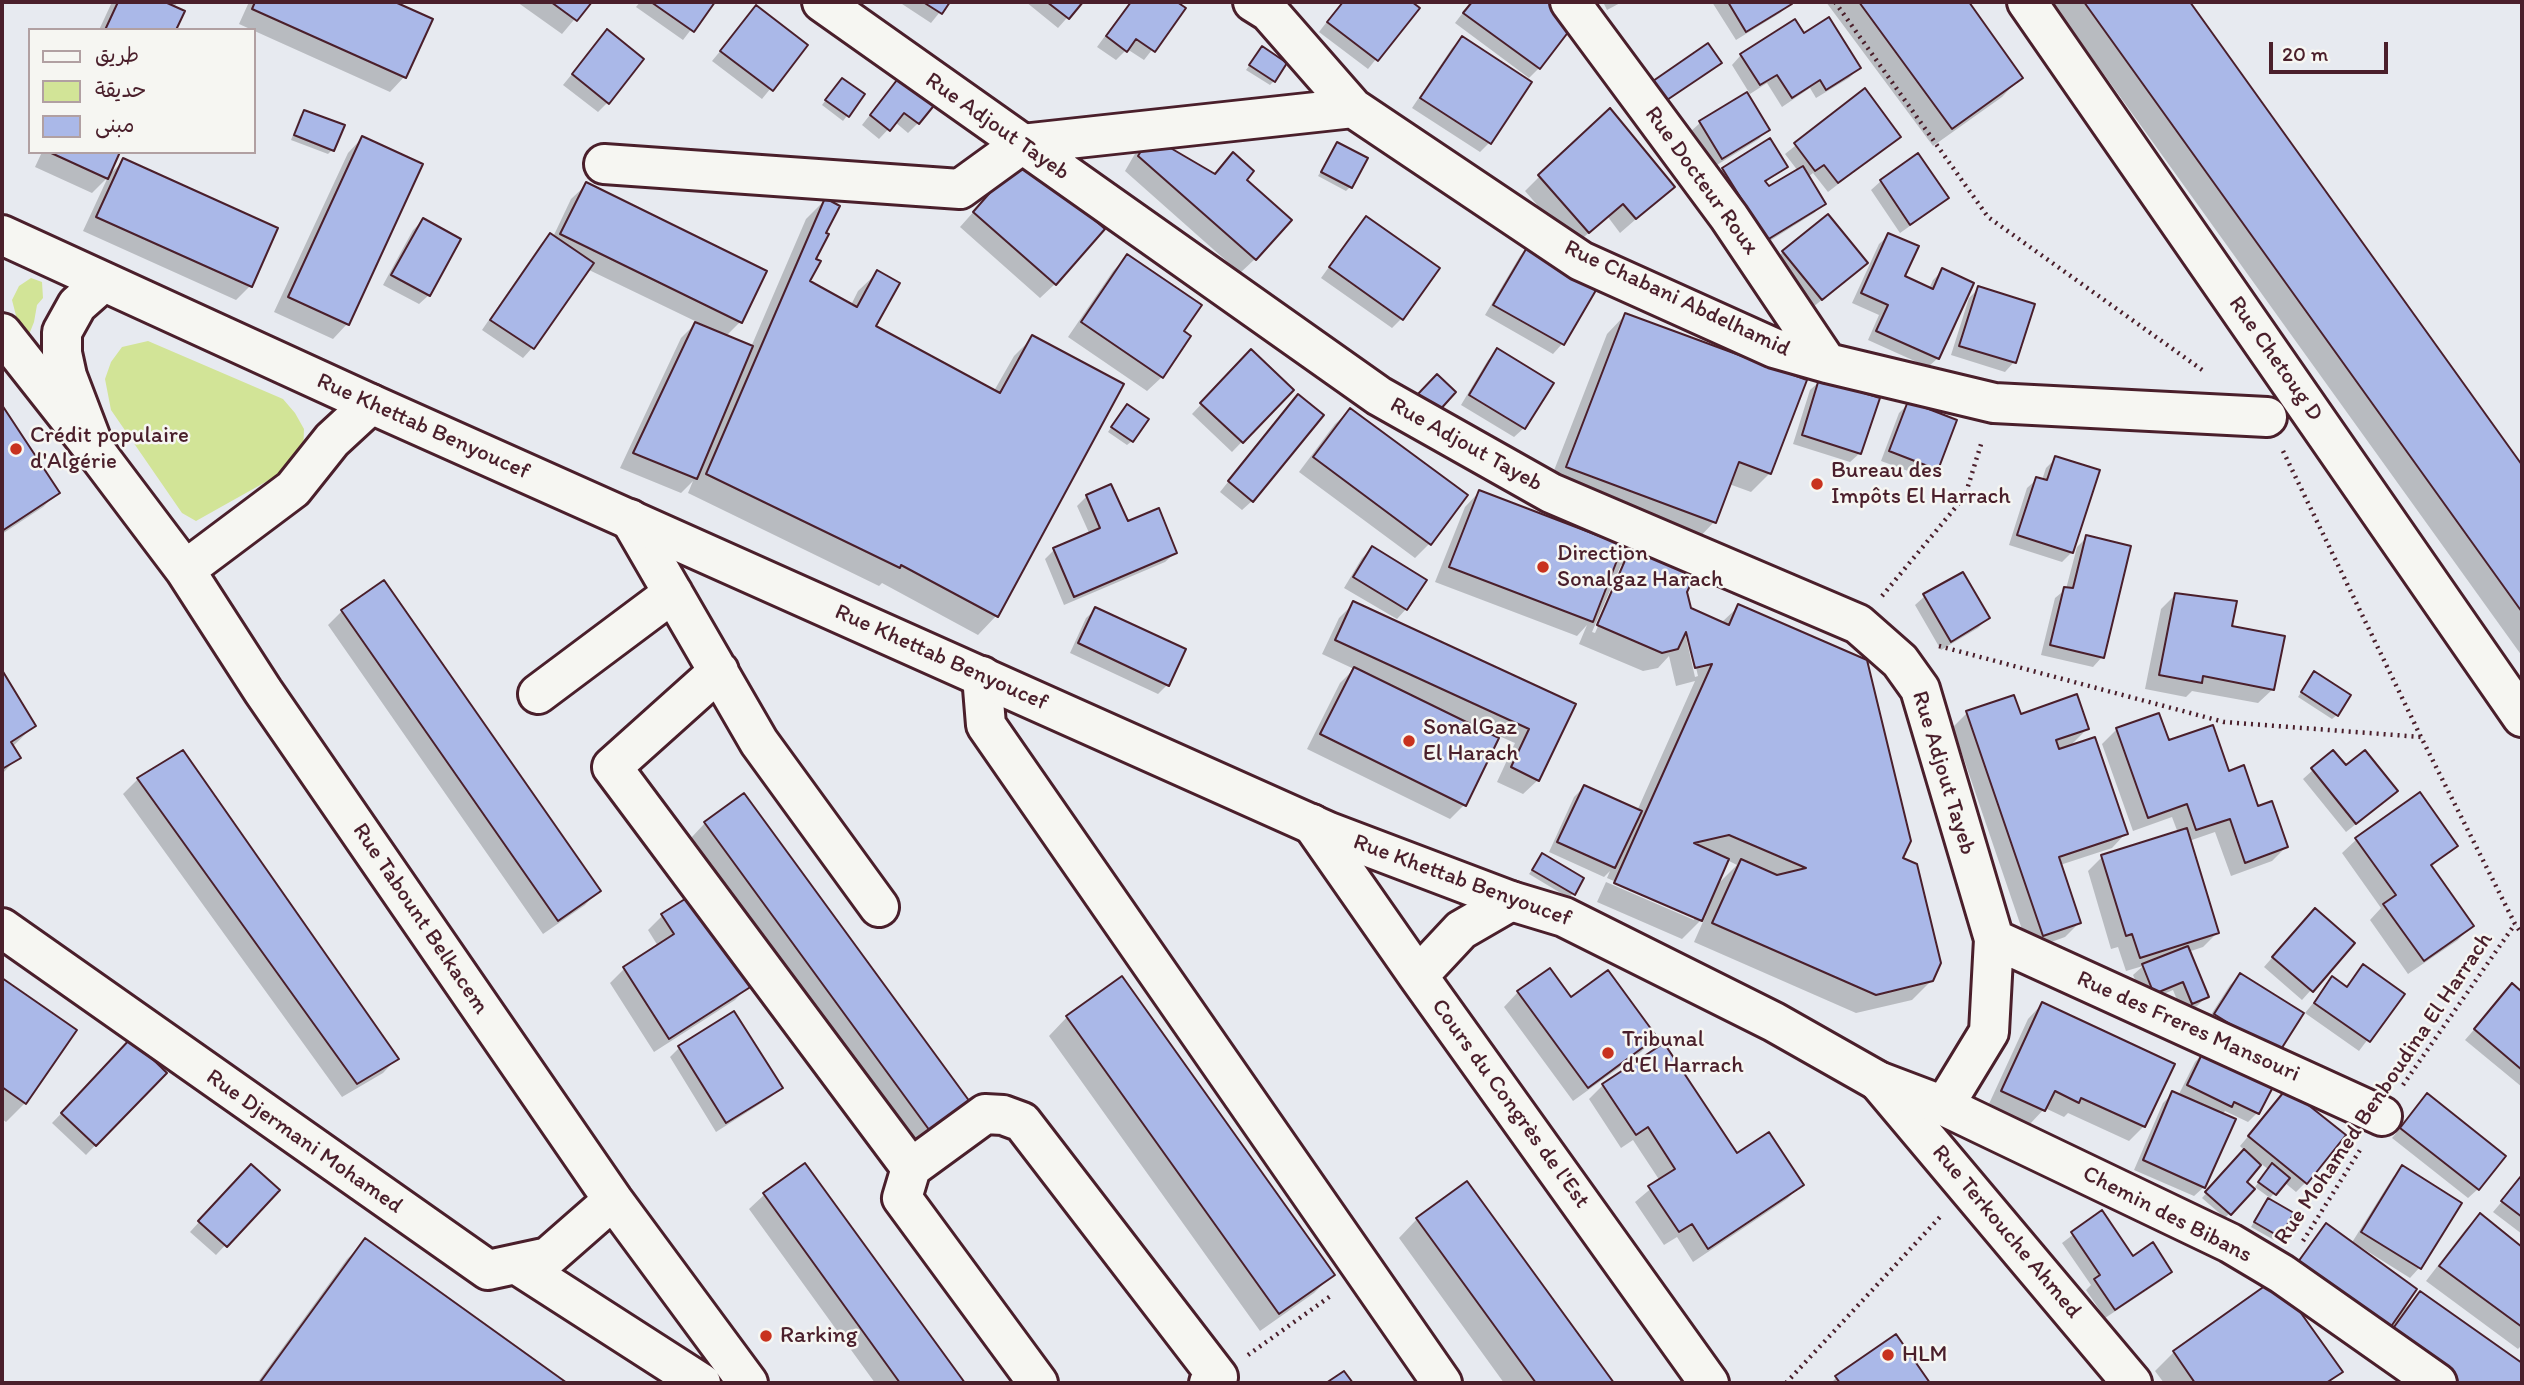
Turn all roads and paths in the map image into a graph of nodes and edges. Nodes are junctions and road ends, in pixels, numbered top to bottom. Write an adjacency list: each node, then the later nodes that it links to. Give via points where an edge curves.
1 (822, 2): 6 (street, Rue Adjout Tayeb)
2 (1254, 2): 5 (street, Rue Chabani Abdelhamid, via 1269,12)
3 (1570, 2): 11 (street, Rue Docteur Roux, via 1729,217)
4 (2027, 2): 24 (street, Rue Chetoug D)
5 (1353, 108): 6 (street); 11 (street, Rue Chabani Abdelhamid, via 1581,261 1774,348)
6 (1022, 144): 7 (street, via 960,189); 19 (street, Rue Adjout Tayeb, via 1379,396 1551,493)
7 (604, 164)
8 (10, 248): 9 (street, Rue Khettab Benyoucef)
9 (103, 282): 12 (street, Rue Khettab Benyoucef); 15 (street, via 77,306 62,332 67,376)
10 (2, 333): 15 (street)
11 (1827, 363): 13 (street, Rue Chabani Abdelhamid)
12 (371, 404): 16 (street, Rue Khettab Benyoucef); 17 (street, via 332,440 293,489)
13 (1994, 404): 14 (street, Rue Chabani Abdelhamid); 19 (path, via 1965,496)
14 (2267, 417)
15 (96, 452): 17 (street, Rue Tabount Belkacem)
16 (630, 519): 18 (street); 22 (street, Rue Khettab Benyoucef)
17 (185, 570): 38 (street, Rue Tabount Belkacem)
18 (673, 593): 21 (street); 23 (street)
19 (1858, 624): 31 (street, Rue Adjout Tayeb, via 1900,661 1920,689)
20 (1937, 645): 25 (path, via 2224,722)
21 (719, 671): 28 (street, via 759,742); 36 (street, via 612,767)
22 (982, 676): 26 (street, Rue Khettab Benyoucef); 40 (street, via 986,725)
23 (538, 694)
24 (2522, 717)
25 (2421, 737)
26 (1312, 824): 27 (street, Rue Khettab Benyoucef); 32 (street, Cours du Congrès de l'Est)
27 (1511, 901): 32 (street, via 1461,930); 33 (street, Rue Khettab Benyoucef, via 1564,917 1774,1022)
28 (879, 907)
29 (2515, 924): 35 (path, Rue Mohamed Benboudina El Harrach)
30 (2, 928): 39 (street, Rue Djermani Mohamed, via 488,1270)
31 (1994, 939): 34 (street, Rue Adjout Tayeb, via 1989,1032); 35 (street, Rue des Freres Mansouri)
32 (1418, 976): 47 (street, Cours du Congrès de l'Est)
33 (1878, 1081): 34 (street, Chemin des Bibans); 37 (street, Rue Terkouche Ahmed)
34 (1944, 1106): 41 (street, Chemin des Bibans, via 2230,1244)
35 (2382, 1116): 41 (path, Rue Mohamed Benboudina El Harrach)
36 (911, 1168): 42 (street, via 985,1114 1021,1122); 45 (street, via 902,1198)
37 (1968, 1187): 48 (path); 49 (street, Rue Terkouche Ahmed)
38 (613, 1200): 39 (street, Rue Djermani Mohamed, via 548,1257); 44 (street, Rue Tabount Belkacem)
39 (516, 1264): 43 (street)
40 (1364, 1272): 42 (path); 46 (street)
41 (2282, 1274): 50 (street, Chemin des Bibans)
42 (1213, 1380)
43 (701, 1383)
44 (748, 1383)
45 (1038, 1383)
46 (1442, 1383)
47 (1709, 1383)
48 (1787, 1383)
49 (2132, 1383)
50 (2437, 1383)

